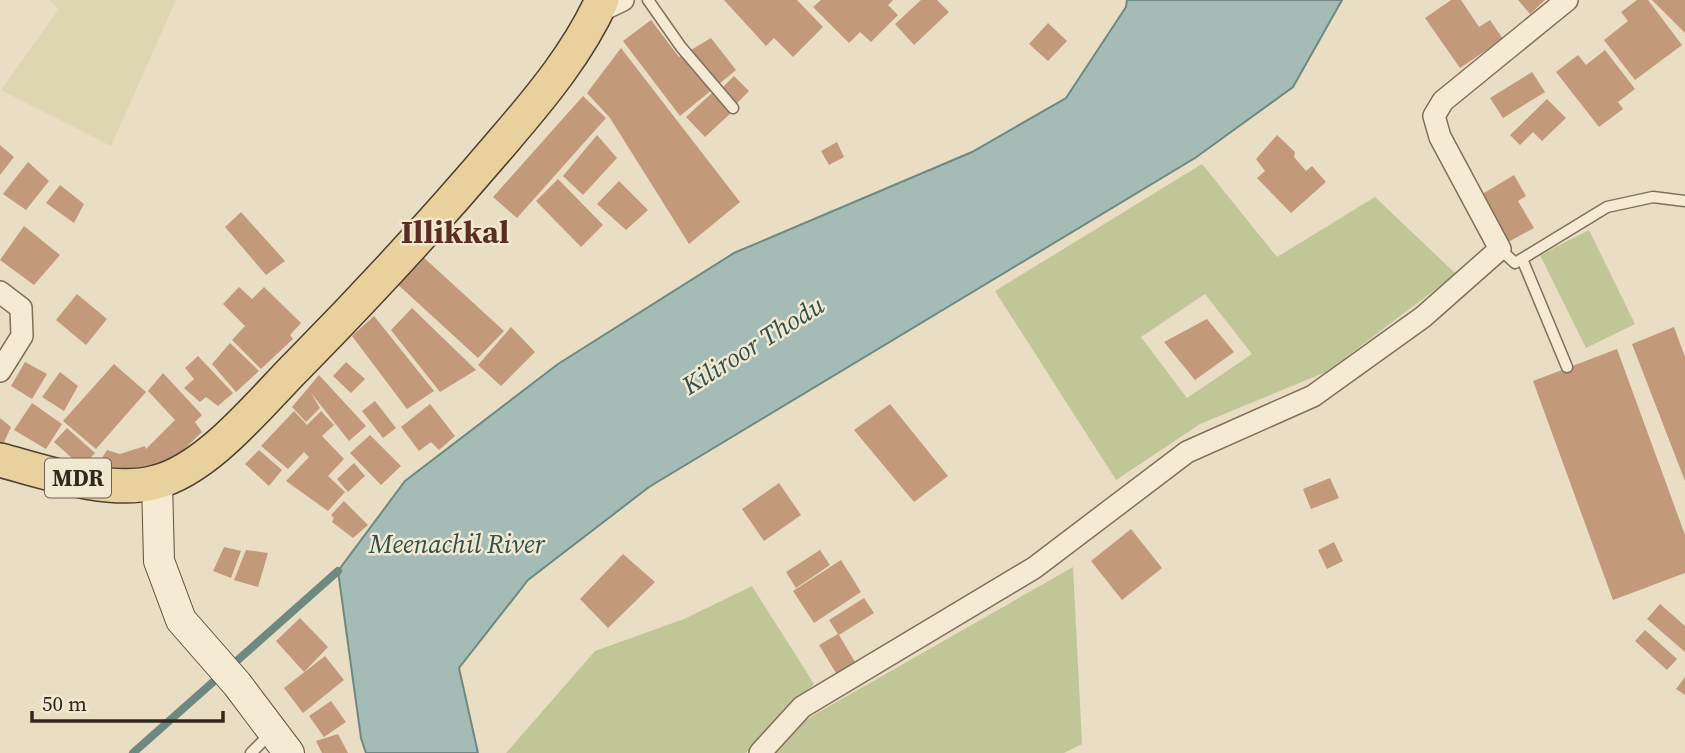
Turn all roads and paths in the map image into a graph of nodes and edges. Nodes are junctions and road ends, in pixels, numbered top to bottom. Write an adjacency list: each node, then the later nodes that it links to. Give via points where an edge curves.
1 (648, 0): 4 (lane)
2 (1567, 0): 6 (street, via 1443,101 1434,116 1440,137)
3 (607, 4): 12 (main road, MDR, via 474,178 373,289 199,461)
4 (733, 108)
5 (1685, 201): 7 (lane, via 1653,197 1607,207)
6 (1500, 248): 7 (lane, via 1515,263); 15 (street, via 1423,317 1312,396 1187,452 1034,568 802,707)
7 (1522, 259): 9 (lane)
8 (0, 292): 10 (street, via 21,308 22,336)
9 (1567, 367)
10 (0, 371)
11 (0, 460): 12 (main road, MDR, via 123,487)
12 (157, 482): 13 (main road, via 159,561 181,620)
13 (280, 742): 14 (lane)
14 (251, 753)
15 (760, 753)

